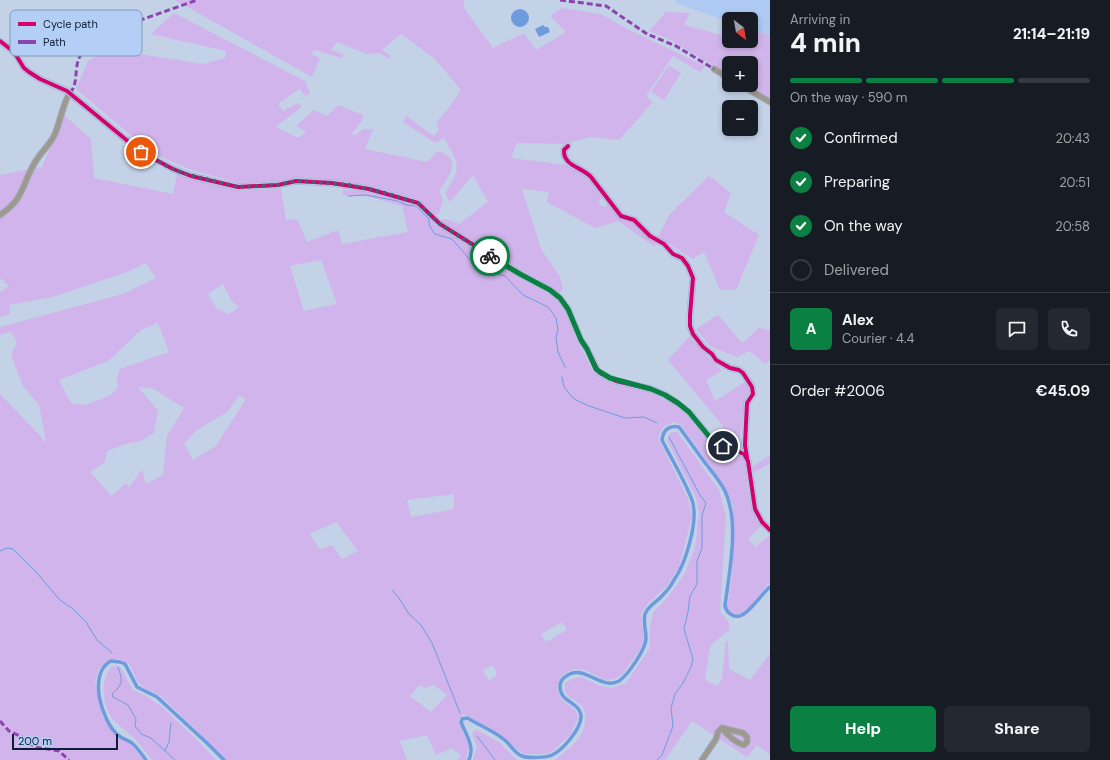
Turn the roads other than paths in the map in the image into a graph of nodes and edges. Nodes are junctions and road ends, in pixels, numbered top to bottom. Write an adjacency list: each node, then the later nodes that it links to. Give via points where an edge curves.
1 (0, 41): 2 (street)
2 (10, 49)
3 (16, 56): 7 (street, via 29,72)
4 (714, 69): 5 (street)
5 (722, 74)
6 (753, 92): 8 (street)
7 (70, 93): 10 (street, via 66,97 55,133 34,164 20,196); 11 (street, via 141,152 173,170 191,176 246,188 296,181 344,185 369,189 418,203 440,224 559,297 568,309 596,369 610,378 665,395 689,412 712,440)
8 (770, 102)
9 (568, 146): 11 (street, via 563,152 567,162 587,172 621,216 634,220 650,236 682,258 688,266 693,278 690,315 693,334 716,360 743,373 752,387 753,394 748,402)
10 (0, 215)
11 (746, 457): 12 (street, via 755,509)
12 (770, 530)
13 (722, 728): 13 (street, via 727,735 741,744 747,742 747,737 743,733); 14 (street)
14 (702, 760)

